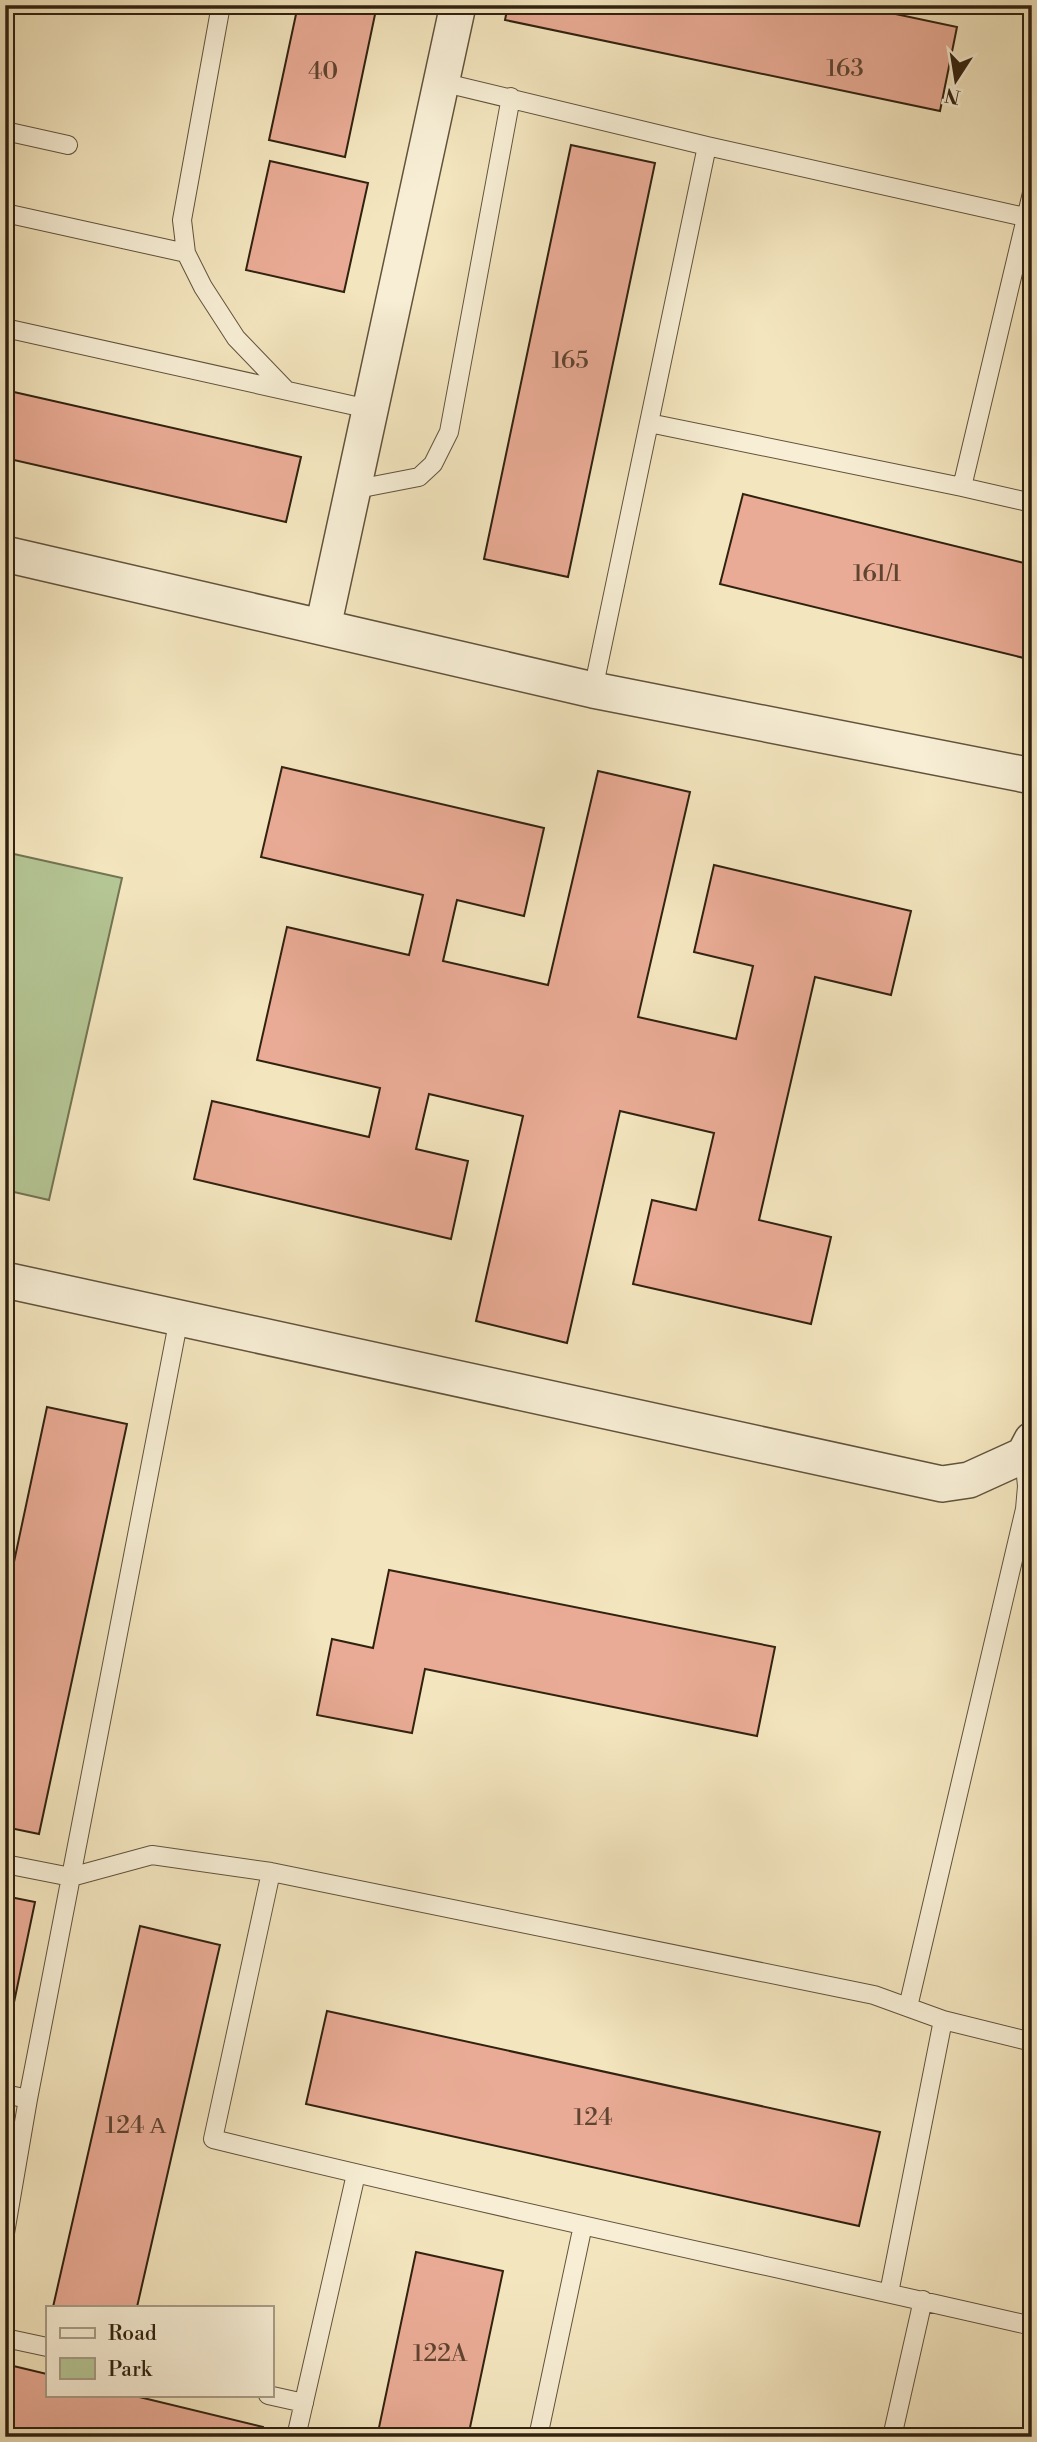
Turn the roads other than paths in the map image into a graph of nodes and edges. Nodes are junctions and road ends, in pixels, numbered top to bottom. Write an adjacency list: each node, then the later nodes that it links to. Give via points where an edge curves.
1 (221, 5): 11 (lane, via 182,220)
2 (458, 5): 3 (street)
3 (442, 82): 4 (lane); 14 (street)
4 (511, 97): 7 (lane); 17 (lane, via 449,432 433,464 419,477)
5 (5, 131): 6 (lane)
6 (68, 145)
7 (707, 146): 10 (lane); 15 (lane)
8 (1032, 193): 10 (lane)
9 (5, 213): 11 (lane)
10 (1026, 217): 16 (lane)
11 (186, 253): 13 (lane, via 236,338)
12 (5, 328): 13 (lane)
13 (286, 390): 14 (lane)
14 (369, 409): 17 (street)
15 (649, 422): 16 (lane); 21 (lane)
16 (962, 486): 18 (lane)
17 (352, 490): 20 (street)
18 (1032, 503)
19 (5, 554): 20 (street)
20 (323, 627): 21 (street)
21 (593, 690): 22 (street)
22 (1032, 776)
23 (5, 1280): 24 (street)
24 (179, 1318): 25 (street, via 942,1484 969,1480); 28 (lane)
25 (1028, 1447): 29 (lane, via 1025,1509)
26 (5, 1864): 28 (lane)
27 (271, 1872): 28 (lane, via 152,1855); 29 (lane, via 874,1995); 34 (lane, via 213,2139)
28 (71, 1877): 33 (lane)
29 (908, 2007): 30 (lane)
30 (943, 2020): 31 (lane); 37 (lane)
31 (1032, 2042)
32 (5, 2094): 33 (lane)
33 (28, 2099): 36 (lane)
34 (356, 2174): 35 (lane); 43 (lane)
35 (583, 2225): 37 (lane); 45 (lane)
36 (5, 2233)
37 (889, 2293): 38 (lane)
38 (923, 2301): 39 (lane); 46 (lane)
39 (1032, 2326)
40 (5, 2338): 41 (lane)
41 (46, 2347)
42 (272, 2396): 43 (lane)
43 (304, 2403): 44 (lane)
44 (296, 2437)
45 (538, 2437)
46 (892, 2437)

